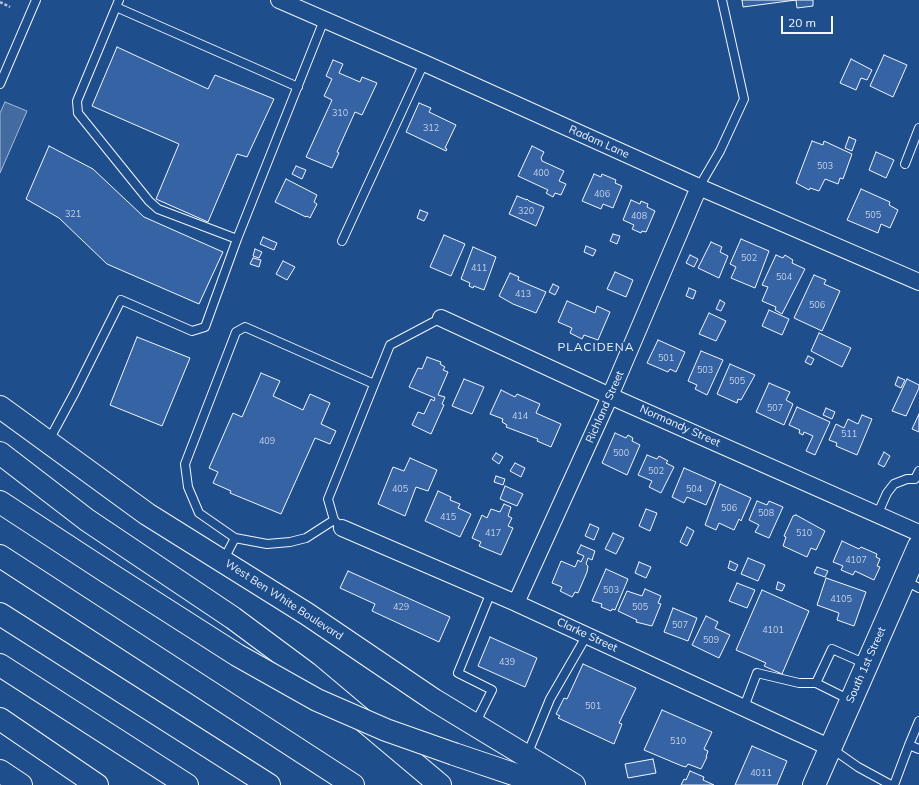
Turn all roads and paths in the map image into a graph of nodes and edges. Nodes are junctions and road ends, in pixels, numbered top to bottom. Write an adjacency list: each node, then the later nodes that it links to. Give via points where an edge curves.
1 (36, 0): 9 (lane)
2 (279, 0): 7 (street, Radam Lane)
3 (722, 0): 13 (lane, via 744,99 720,151)
4 (0, 2): 6 (path)
5 (117, 3): 10 (lane); 14 (lane, via 76,100 78,113 158,209)
6 (10, 7)
7 (324, 20): 8 (street, Radam Lane); 10 (lane)
8 (424, 63): 13 (street, Radam Lane); 15 (lane)
9 (0, 84)
10 (298, 87): 14 (lane)
11 (919, 128): 12 (lane)
12 (904, 164)
13 (699, 187): 16 (street, Radam Lane); 19 (street, Richland Street)
14 (237, 239): 21 (lane, via 205,327 192,331 121,300)
15 (342, 241)
16 (919, 282)
17 (441, 318): 18 (lane, via 390,345); 19 (street, Normandy Street)
18 (374, 384): 27 (lane, via 328,499); 29 (lane, via 245,327 236,332 185,464 188,487 199,514)
19 (610, 396): 26 (street, Normandy Street); 35 (street, Richland Street)
20 (0, 407): 21 (main road, West Ben White Boulevard)
21 (47, 442): 32 (main road, West Ben White Boulevard, via 147,514)
22 (0, 453): 56 (main road, via 87,520 233,618 307,673)
23 (919, 471): 24 (lane)
24 (917, 480): 26 (lane, via 907,479 894,484)
25 (0, 502): 57 (main road, bridge, via 237,655 317,700 386,730)
26 (878, 513): 28 (street, Normandy Street)
27 (338, 524): 29 (lane, via 290,542 267,544); 34 (street, Clarke Street)
28 (919, 533)
29 (235, 538): 32 (lane)
30 (919, 546): 33 (main road, South 1st Street)
31 (0, 556): 55 (main road)
32 (223, 560): 45 (main road, West Ben White Boulevard)
33 (912, 584): 38 (main road, South 1st Street)
34 (491, 592): 35 (street, Clarke Street); 45 (lane, via 458,672 492,690)
35 (516, 603): 37 (street, Clarke Street)
36 (0, 614): 54 (main road)
37 (587, 635): 42 (street, Clarke Street); 49 (lane, via 550,699)
38 (866, 664): 40 (lane, via 832,649); 41 (main road, South 1st Street)
39 (0, 665): 53 (main road)
40 (816, 682): 41 (lane); 42 (lane, via 799,683 757,673)
41 (850, 700): 47 (main road, South 1st Street)
42 (744, 707): 47 (street, Clarke Street)
43 (0, 720): 52 (main road)
44 (919, 721): 46 (lane)
45 (475, 725): 49 (main road, West Ben White Boulevard)
46 (909, 745): 48 (lane); 61 (lane)
47 (831, 748): 59 (main road, South 1st Street); 60 (lane, via 858,767)
48 (919, 750)
49 (526, 756): 58 (main road, West Ben White Boulevard)
50 (0, 772): 51 (main road)
51 (21, 785)
52 (97, 785)
53 (187, 785)
54 (269, 785)
55 (353, 785)
56 (440, 785)
57 (546, 785)
58 (574, 785)
59 (814, 785)
60 (891, 785)
61 (894, 785)

